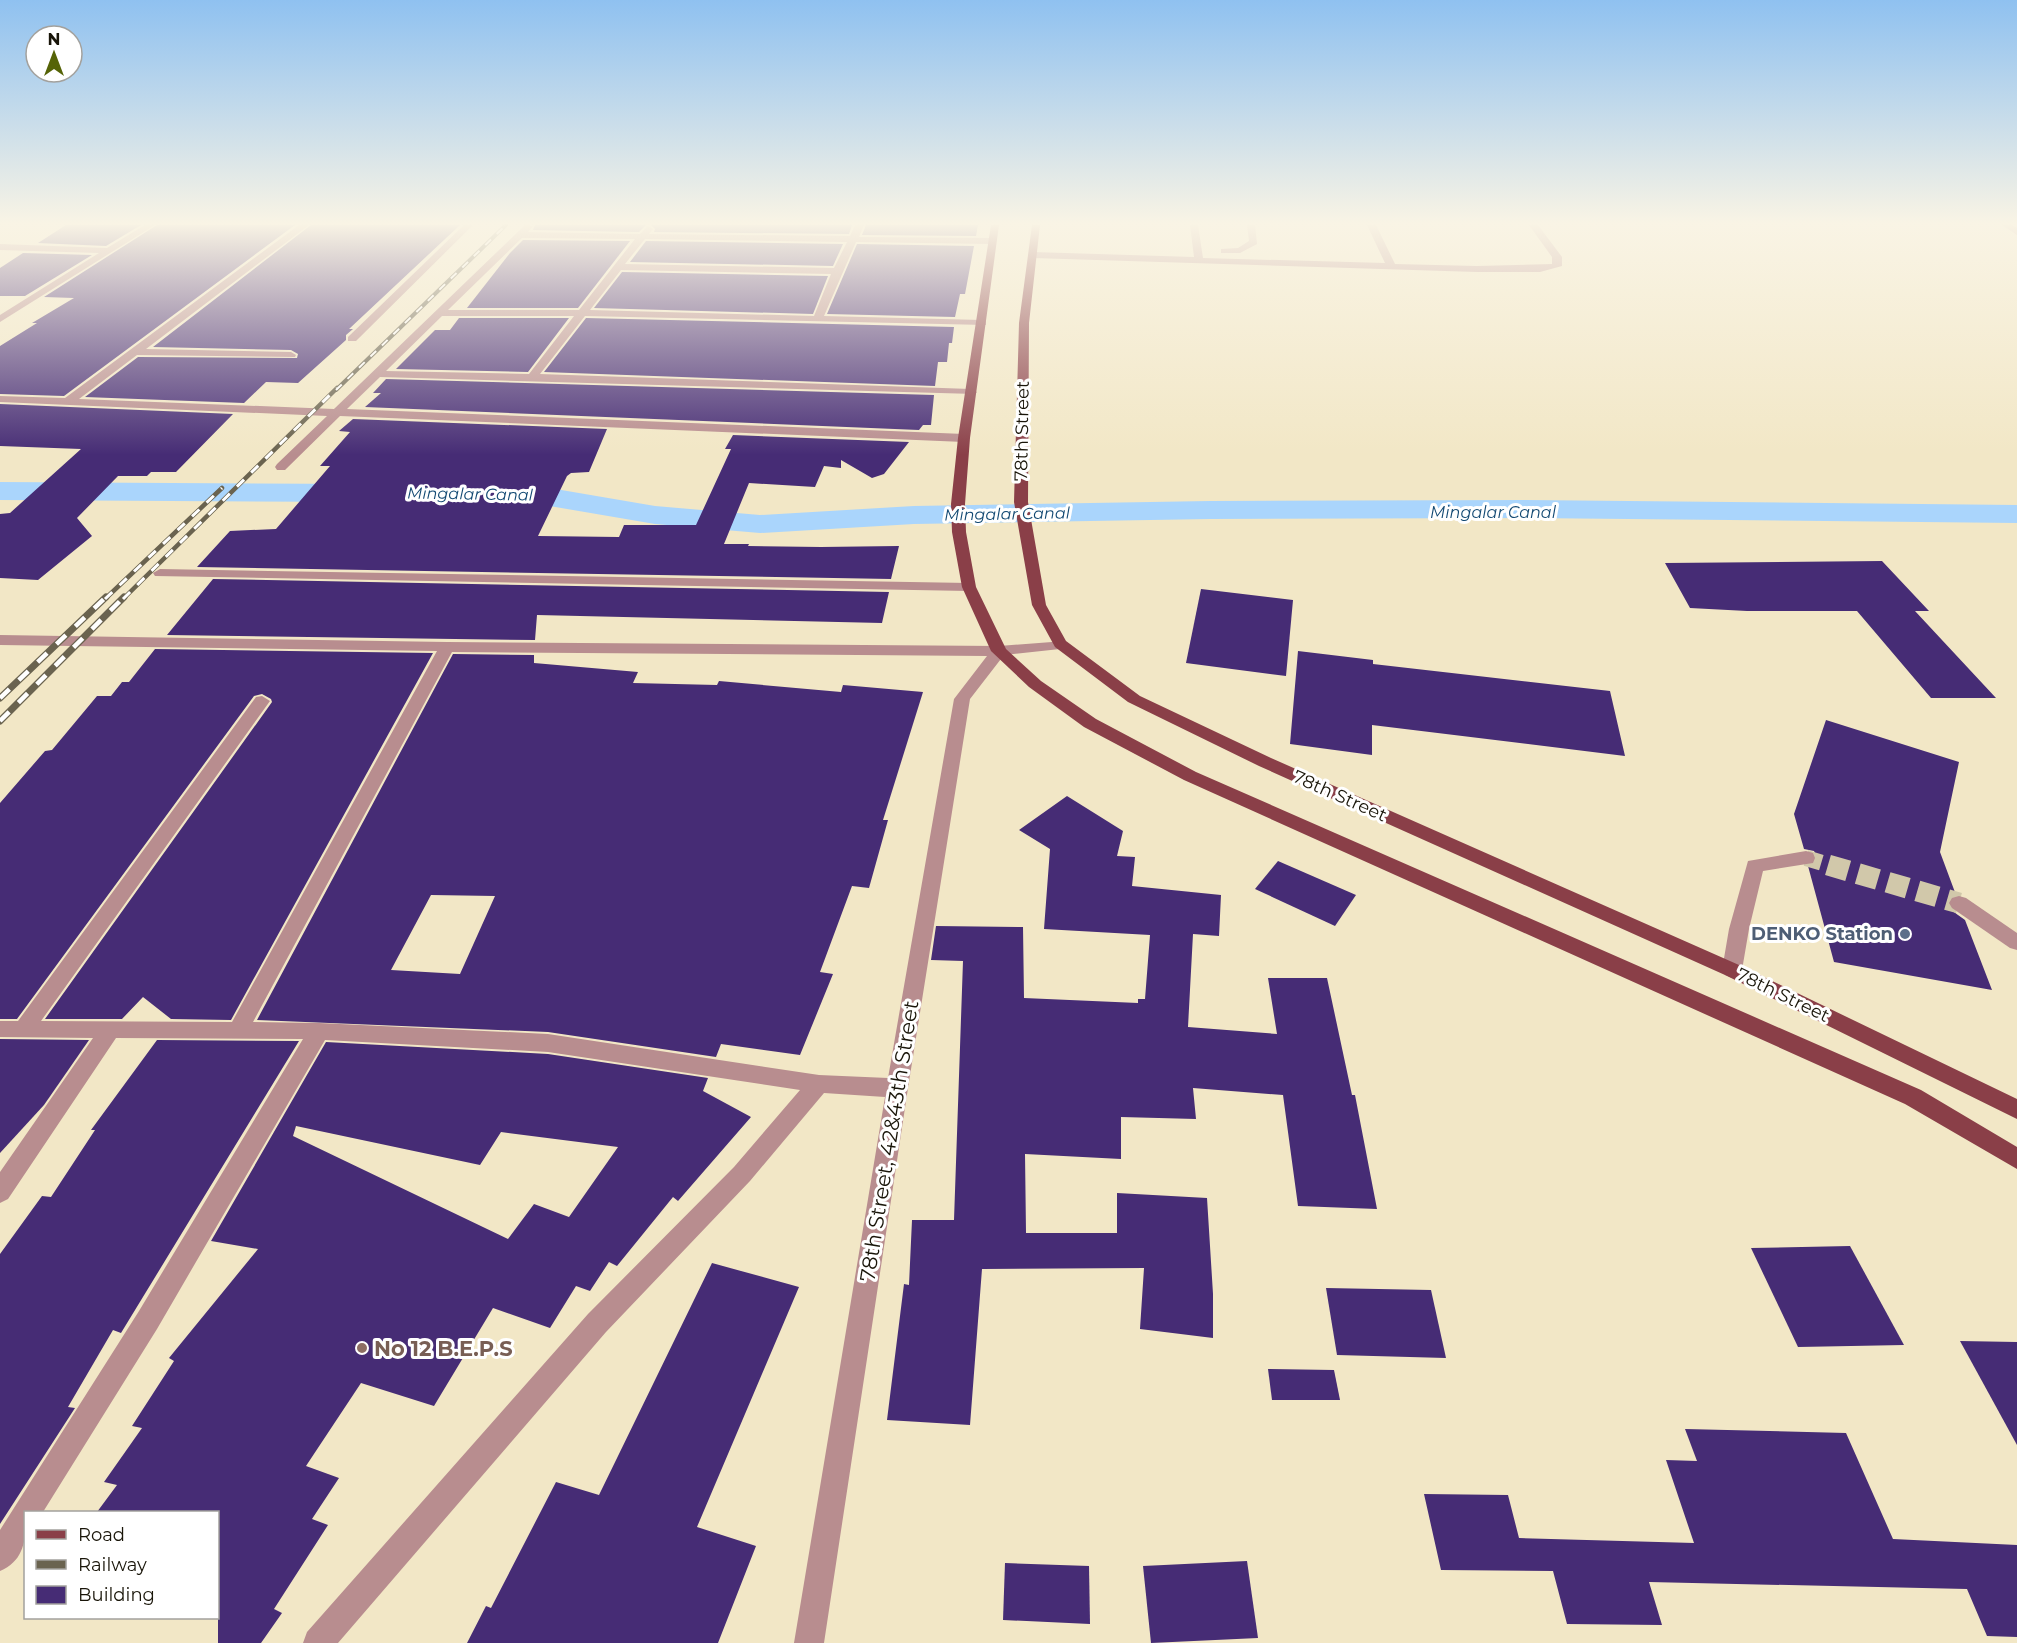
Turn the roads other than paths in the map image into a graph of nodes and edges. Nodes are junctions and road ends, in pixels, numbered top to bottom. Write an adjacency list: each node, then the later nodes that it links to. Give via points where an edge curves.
1 (28, 302): 12 (street)
2 (202, 302): 15 (street)
3 (391, 302): 14 (street)
4 (452, 302): 9 (street)
5 (590, 302): 10 (street)
6 (825, 302): 11 (street)
7 (985, 302): 13 (main road)
8 (1027, 302): 28 (main road, 78th Street, via 1021,502 1039,605)
9 (440, 313): 10 (street); 17 (street)
10 (580, 314): 11 (street); 18 (street)
11 (818, 318): 13 (street)
12 (0, 319)
13 (982, 323): 19 (main road)
14 (352, 339)
15 (135, 352): 16 (street); 21 (street)
16 (291, 355)
17 (377, 374): 18 (street); 22 (street)
18 (532, 377): 19 (street)
19 (971, 392): 23 (main road)
20 (0, 399): 21 (street)
21 (69, 401): 22 (street)
22 (338, 412): 23 (street); 24 (street)
23 (964, 438): 26 (main road, via 958,504)
24 (281, 467)
25 (160, 573): 26 (street)
26 (969, 586): 30 (main road)
27 (0, 640): 29 (street)
28 (1060, 644): 30 (street); 35 (main road, 78th Street, via 1144,704)
29 (447, 647): 30 (street); 38 (street)
30 (999, 651): 42 (street, 78th Street, 42&43th Street, via 962,699); 44 (main road, via 1035,684 1090,723 1190,776 1913,1097)
31 (262, 701): 37 (street)
32 (1806, 858): 35 (street, via 1755,866)
33 (1959, 903): 34 (street)
34 (2017, 943)
35 (1732, 970): 43 (main road, 78th Street)
36 (0, 1029): 37 (street)
37 (23, 1030): 39 (street)
38 (238, 1030): 39 (street); 40 (street)
39 (109, 1031): 45 (street)
40 (319, 1031): 41 (street, via 548,1043); 46 (street, via 148,1320)
41 (819, 1084): 42 (street); 49 (street, via 742,1174 597,1323)
42 (897, 1088): 50 (street, 78th Street, 42&43th Street)
43 (2017, 1110)
44 (2017, 1159)
45 (0, 1191)
46 (28, 1511)
47 (24, 1517): 48 (street)
48 (0, 1556)
49 (318, 1643)
50 (809, 1643)

